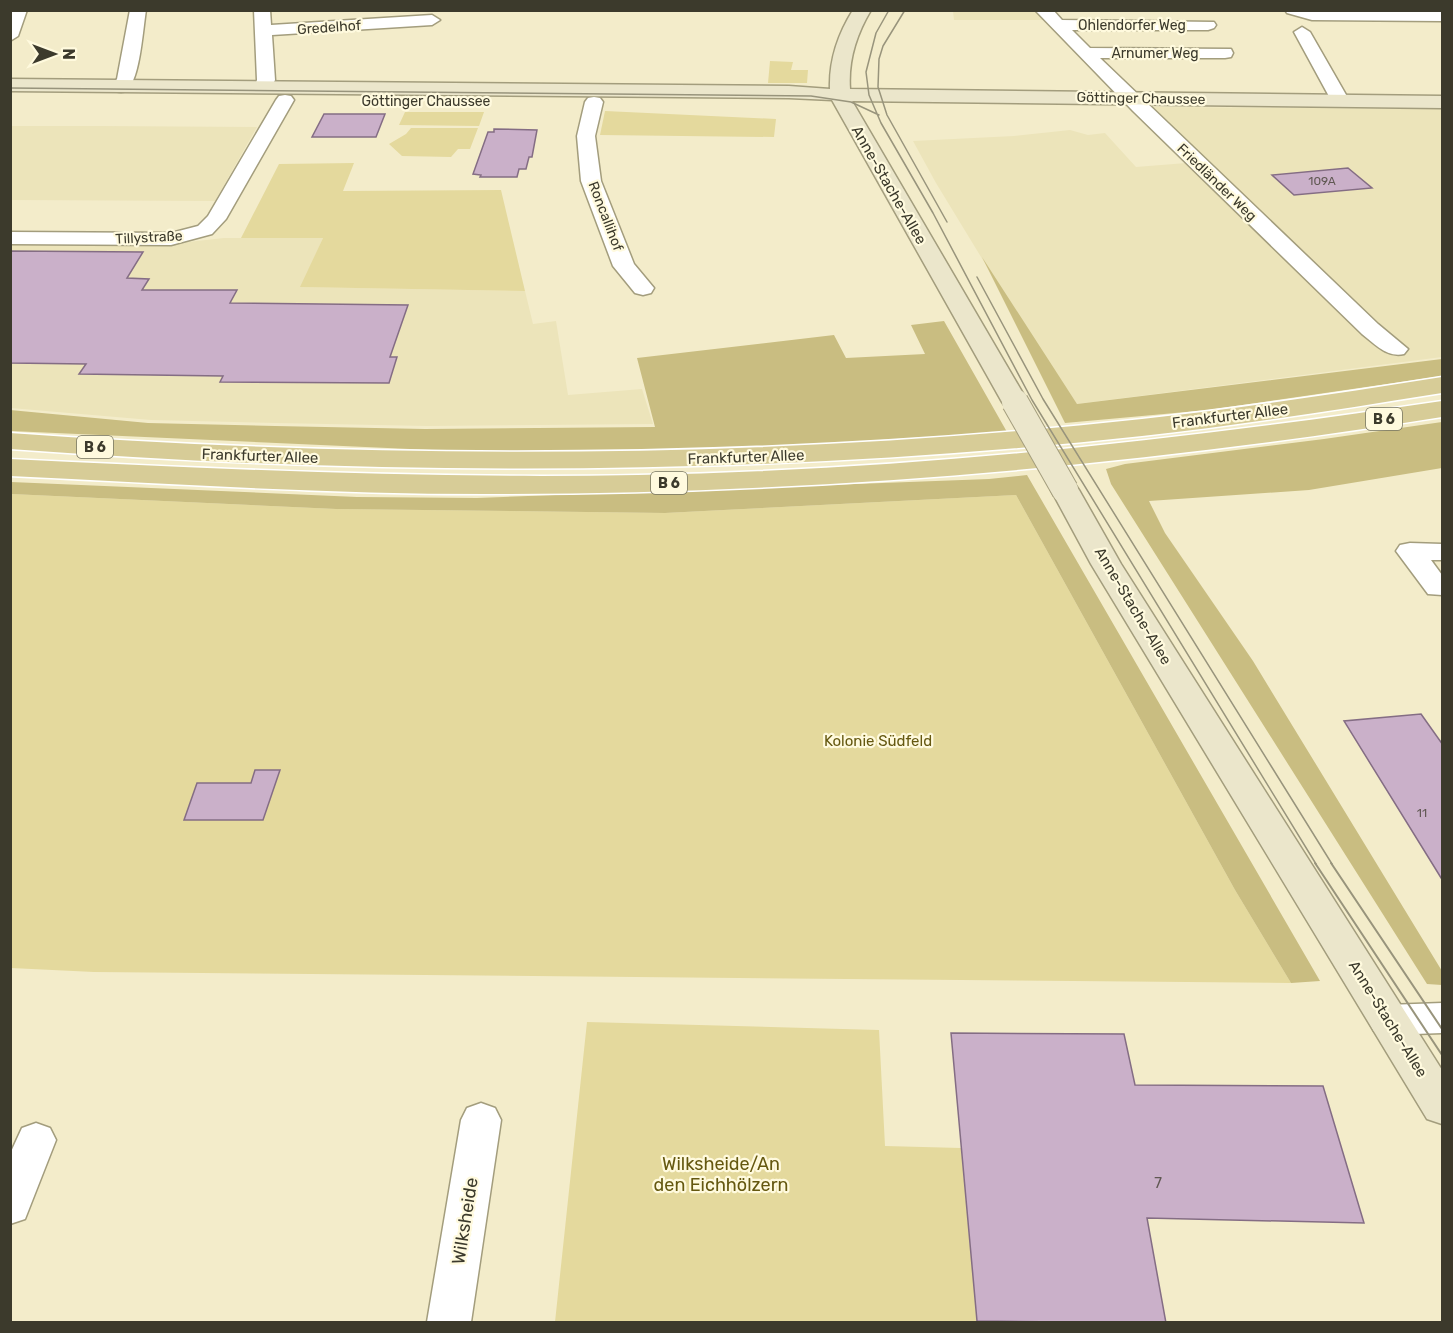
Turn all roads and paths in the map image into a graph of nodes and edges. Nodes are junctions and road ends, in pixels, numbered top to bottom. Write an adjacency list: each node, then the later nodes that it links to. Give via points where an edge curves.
1 (19, 10): 12 (street)
2 (138, 10): 16 (street, via 126,80)
3 (262, 10): 11 (street)
4 (862, 10): 18 (street, via 845,46 838,77)
5 (1042, 10): 9 (street, Friedländer Weg)
6 (1443, 16): 8 (street, via 1312,15)
7 (432, 20): 11 (street, Gredelhof)
8 (1298, 21): 22 (street)
9 (1057, 25): 10 (street, Ohlendorfer Weg); 13 (street, Friedländer Weg)
10 (1208, 25)
11 (262, 31): 17 (street, via 266,80)
12 (10, 36)
13 (1085, 53): 14 (street, Arnumer Weg); 20 (street, Friedländer Weg)
14 (1225, 53)
15 (10, 85): 16 (street, Göttinger Chaussee)
16 (120, 87): 17 (street, Göttinger Chaussee)
17 (263, 88): 18 (street, Göttinger Chaussee)
18 (840, 95): 20 (street, Göttinger Chaussee); 23 (street, Göttinger Chaussee, via 792,109); 35 (street, Anne-Stache-Allee, bridge, via 866,148 1106,564)
19 (10, 96): 21 (street, Göttinger Chaussee)
20 (1130, 98): 22 (street, Göttinger Chaussee); 27 (street, Friedländer Weg, via 1370,329)
21 (285, 100): 23 (street, Göttinger Chaussee); 25 (street, Tillystraße, via 206,230 152,240)
22 (1340, 100): 24 (street, Göttinger Chaussee)
23 (594, 102): 26 (street, Roncallihof, via 586,136 591,181 624,266)
24 (1443, 102)
25 (10, 238)
26 (643, 288)
27 (1396, 349)
28 (1443, 385): 30 (main road, Frankfurter Allee / B 6, via 1103,432 732,458 389,461 179,453)
29 (1443, 409): 31 (main road, Frankfurter Allee / B 6, via 1233,440 1019,464 735,481 369,484)
30 (10, 441)
31 (10, 467)
32 (1443, 552): 33 (street, via 1410,551)
33 (1438, 588)
34 (1443, 1018): 35 (street)
35 (1387, 1020): 36 (street, Anne-Stache-Allee)
36 (1443, 1106)
37 (481, 1120): 40 (street, Wilksheide)
38 (36, 1140): 39 (street)
39 (10, 1206)
40 (449, 1323)

